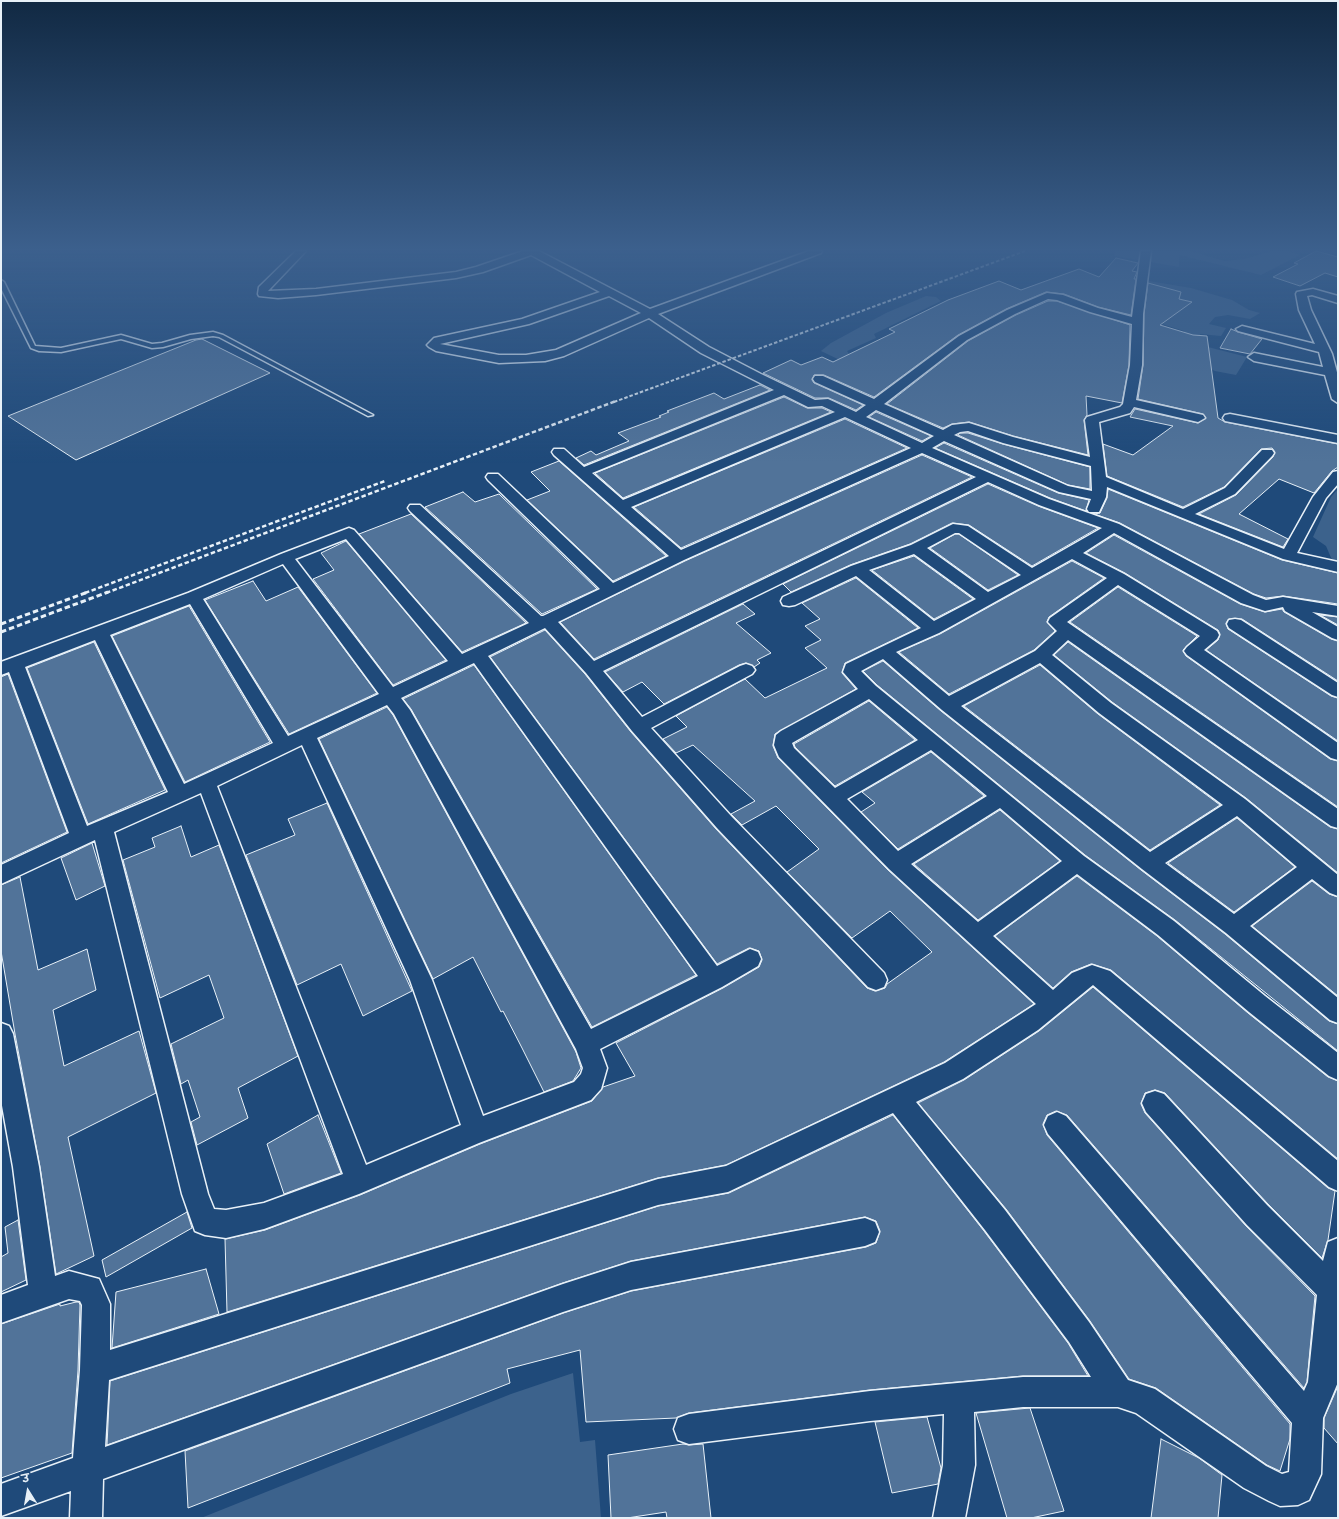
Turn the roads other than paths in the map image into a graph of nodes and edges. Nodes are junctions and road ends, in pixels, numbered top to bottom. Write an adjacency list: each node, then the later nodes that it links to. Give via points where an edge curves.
1 (21, 322): 17 (lane, via 34,347 39,349 61,350 121,337 152,346 163,346 190,337 213,334 221,336)
2 (525, 322): 3 (street, via 438,340 433,345 499,359 533,358 560,353)
3 (630, 322)
4 (663, 322): 13 (street, via 705,350)
5 (993, 322): 16 (street, via 963,338)
6 (1138, 322): 15 (street, via 1136,364)
7 (1311, 322): 9 (street)
8 (1242, 329): 9 (street)
9 (1324, 350): 11 (street)
10 (1254, 357): 11 (street)
11 (1331, 372): 14 (street)
12 (819, 379): 16 (street)
13 (785, 390): 18 (street, via 813,404 823,402); 27 (street)
14 (1338, 399)
15 (1130, 402): 19 (street); 26 (street, via 1125,410 1092,420)
16 (875, 405): 18 (street); 21 (street)
17 (370, 415)
18 (852, 415): 23 (street); 33 (street)
19 (1198, 418)
20 (1230, 418): 22 (street)
21 (944, 435): 23 (street); 26 (street, via 957,428 969,427); 32 (street, via 1040,480)
22 (1338, 439)
23 (922, 448): 30 (street); 42 (street)
24 (559, 452): 27 (street)
25 (1267, 453): 35 (street, via 1230,491)
26 (1096, 463): 31 (street)
27 (583, 472): 33 (street)
28 (1338, 475): 40 (street, via 1320,497)
29 (493, 477): 47 (street)
30 (988, 478): 36 (street); 65 (street)
31 (1099, 479): 32 (street); 35 (street)
32 (1099, 498): 36 (street)
33 (621, 506): 42 (street)
34 (416, 508): 54 (street)
35 (1183, 514): 40 (street)
36 (1087, 518): 37 (street)
37 (1114, 527): 39 (street); 52 (street, via 1247,599)
38 (916, 548): 44 (street); 45 (street, via 949,529 958,528); 49 (street)
39 (1072, 553): 45 (street); 46 (street)
40 (1288, 556): 43 (street)
41 (286, 558): 48 (street); 63 (street, via 349,533); 69 (street)
42 (679, 558): 47 (street)
43 (1338, 567)
44 (857, 569): 50 (street); 56 (street)
45 (1032, 575): 49 (street)
46 (1118, 578): 57 (street, via 1056,622); 60 (street)
47 (611, 590): 54 (street)
48 (194, 597): 58 (street); 74 (street)
49 (988, 600): 56 (street)
50 (789, 601)
51 (1283, 602): 52 (street); 53 (street); 59 (street)
52 (1265, 606): 55 (street)
53 (1338, 611)
54 (543, 622): 63 (street); 65 (street)
55 (1235, 624): 60 (street); 68 (street)
56 (933, 629): 61 (street)
57 (1066, 630): 62 (street); 81 (street)
58 (100, 632): 64 (street); 77 (street)
59 (1338, 634)
60 (1211, 635): 75 (street, via 1193,651)
61 (884, 651): 67 (street, via 852,668 852,672); 70 (street)
62 (1041, 655): 70 (street); 80 (street, via 1105,708)
63 (468, 658): 69 (street); 93 (street)
64 (8, 666): 83 (street)
65 (592, 669): 71 (street)
66 (746, 670): 71 (street)
67 (870, 690): 73 (street); 79 (street, via 784,740 786,752)
68 (1338, 691)
69 (390, 696): 72 (street); 98 (street, via 401,710)
70 (948, 705): 86 (street)
71 (639, 726): 94 (street, via 724,822)
72 (306, 734): 74 (street); 103 (street, via 421,980)
73 (931, 741): 78 (street); 79 (street)
74 (284, 745): 76 (street)
75 (1338, 753)
76 (206, 782): 77 (street); 105 (street)
77 (179, 795): 82 (street)
78 (1001, 796): 84 (street); 85 (street)
79 (833, 798): 85 (street)
80 (1238, 805): 86 (street); 87 (street)
81 (1338, 820)
82 (103, 829): 83 (street); 105 (street, via 195,1194 205,1221 226,1224 264,1216)
83 (81, 837): 88 (street)
84 (1077, 862): 91 (street); 99 (street, via 1166,928 1256,1004)
85 (896, 863): 91 (street)
86 (1149, 863): 90 (street)
87 (1312, 867): 89 (street); 90 (street)
88 (1, 875)
89 (1338, 887)
90 (1234, 926): 96 (street)
91 (977, 935): 95 (street)
92 (750, 959): 93 (street)
93 (714, 980): 98 (street)
94 (876, 980)
95 (1053, 1005): 100 (street, via 954,1071); 104 (street, via 1080,980 1092,975 1102,978)
96 (1338, 1012)
97 (1, 1034): 109 (street, via 26,1167)
98 (586, 1044): 103 (street, via 595,1068 592,1080 582,1091)
99 (1338, 1068)
100 (898, 1098): 111 (street, via 728,1179 658,1192); 112 (street, via 1065,1313)
101 (1155, 1103): 108 (street, via 1257,1215)
102 (1057, 1125): 114 (street)
103 (476, 1131): 105 (street)
104 (1338, 1178)
105 (359, 1181)
106 (865, 1232): 116 (street, via 631,1276)
107 (1338, 1252): 108 (street)
108 (1335, 1293): 114 (street, via 1323,1382)
109 (43, 1294): 110 (street); 111 (street, via 69,1285 89,1289 96,1304)
110 (1, 1309)
111 (95, 1370): 116 (street)
112 (1118, 1392): 113 (street, via 1023,1392); 114 (street, via 1144,1400 1255,1477 1280,1490 1298,1489 1305,1474)
113 (959, 1398): 115 (street, via 870,1406); 119 (street, via 959,1465)
114 (1308, 1418)
115 (689, 1429)
116 (88, 1468): 117 (street); 118 (street)
117 (1, 1500)
118 (86, 1518)
119 (949, 1518)

